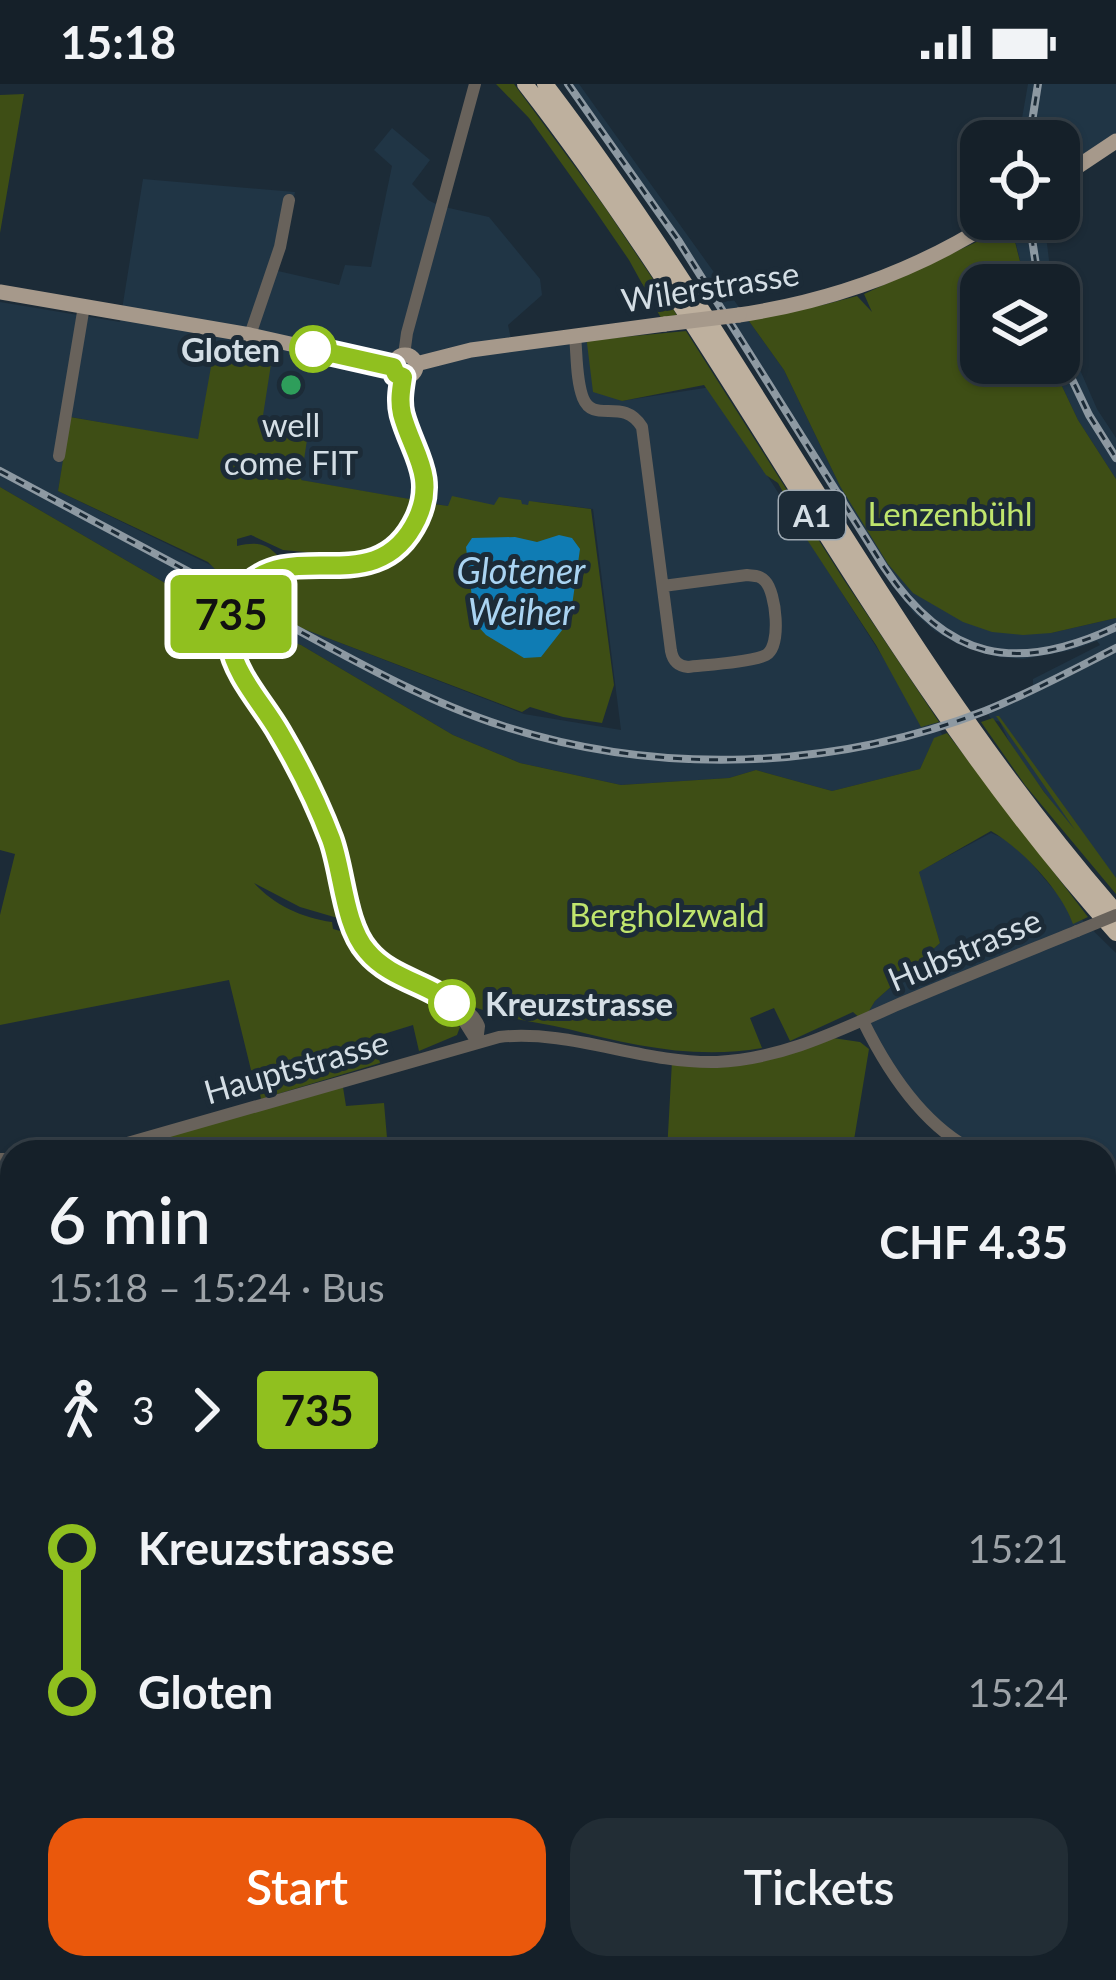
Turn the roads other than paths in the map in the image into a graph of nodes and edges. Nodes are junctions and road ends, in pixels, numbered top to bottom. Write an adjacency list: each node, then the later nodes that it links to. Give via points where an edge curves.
1 (475, 84): 12 (street)
2 (525, 84): 16 (highway, A1, via 653,263 935,703)
3 (545, 84): 15 (highway, A1, via 626,193 944,688)
4 (1116, 141): 5 (main road)
5 (1080, 164)
6 (289, 200): 10 (street)
7 (961, 240): 11 (main road, Wilerstrasse, bridge, via 822,299)
8 (0, 292): 9 (main road, Wilerstrasse)
9 (85, 306): 10 (main road, Wilerstrasse); 13 (street)
10 (250, 335): 12 (main road, Wilerstrasse)
11 (574, 336): 12 (main road, Wilerstrasse); 14 (street, via 590,408 623,410 642,427)
12 (404, 366): 18 (street, bridge, via 402,412 424,488 405,537 361,564 259,576 241,593 229,632 233,655 322,818 360,943 387,969 451,1001)
13 (59, 455)
14 (663, 586): 14 (street, via 671,655 681,666 773,649 771,593 760,577)
15 (1116, 913): 17 (street, Hubstrasse, bridge)
16 (1116, 933)
17 (863, 1021): 18 (street, Hauptstrasse, via 778,1052 719,1061 532,1036); 20 (street, Hubstrasse, via 922,1112)
18 (477, 1042): 19 (street, Hauptstrasse)
19 (137, 1140)
20 (957, 1140)

